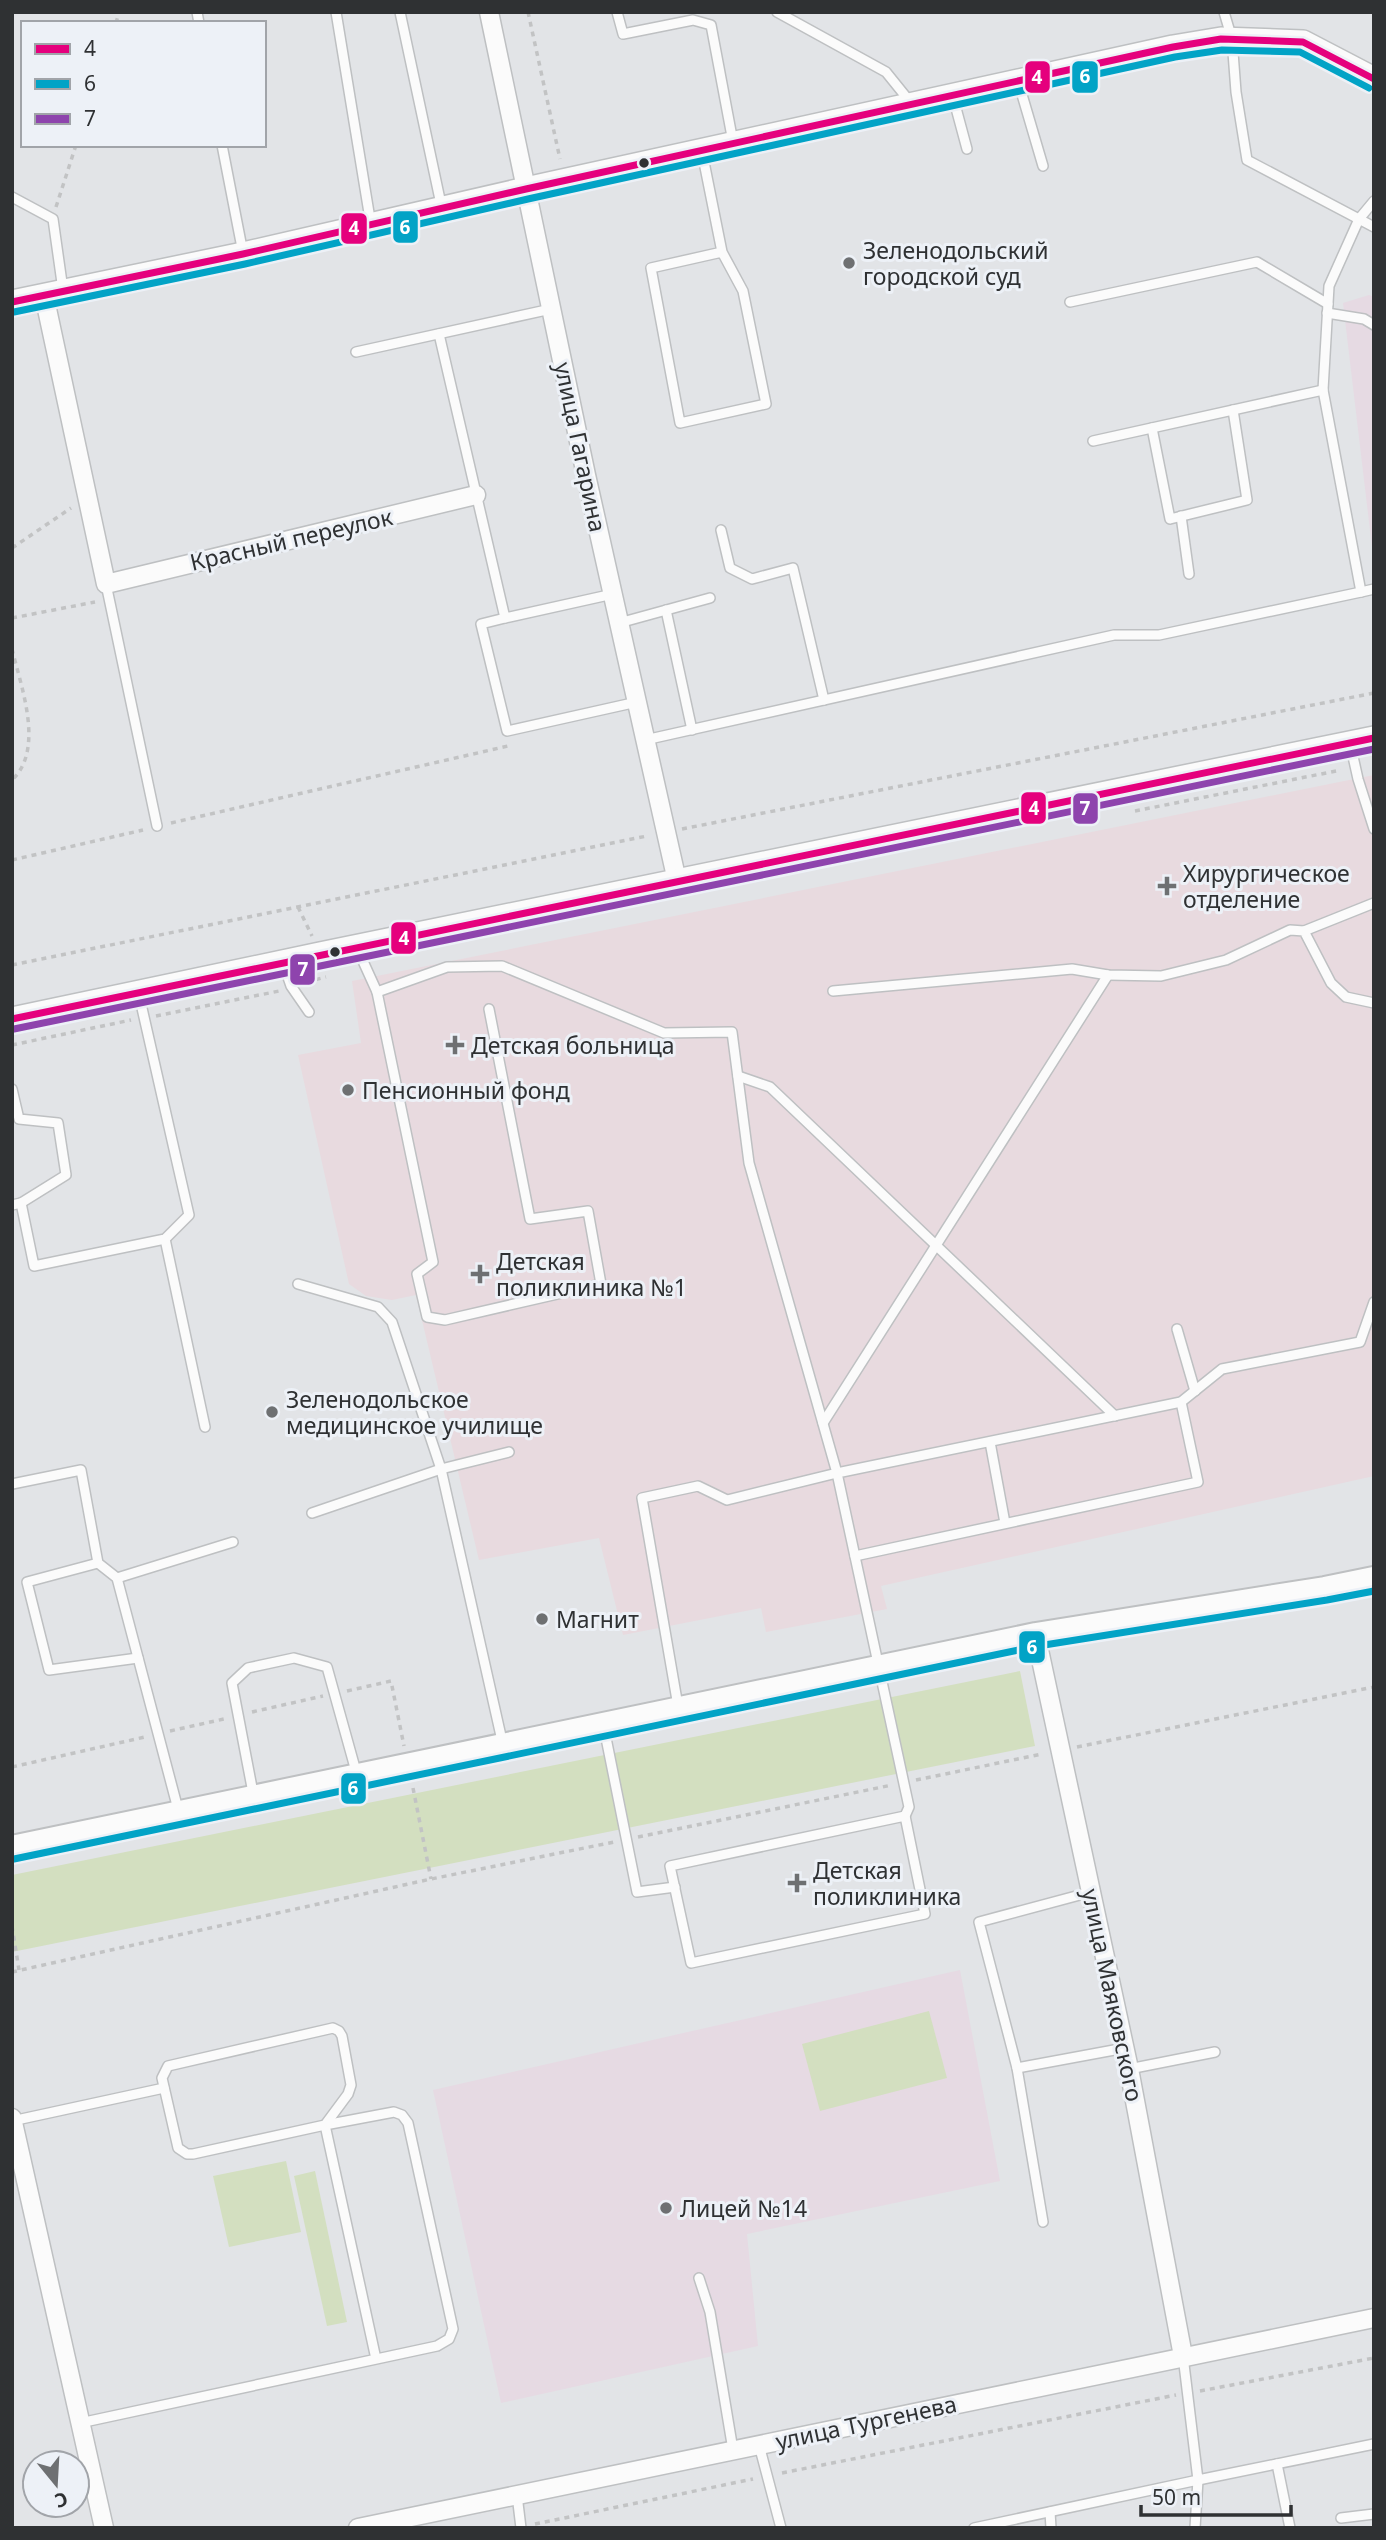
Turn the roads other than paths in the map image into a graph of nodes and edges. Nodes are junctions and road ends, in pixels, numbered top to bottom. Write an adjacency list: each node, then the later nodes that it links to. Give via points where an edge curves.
1 (336, 12): 22 (lane)
2 (400, 12): 20 (lane)
3 (489, 12): 17 (street, улица Гагарина)
4 (617, 12): 12 (lane, via 622,34 693,20 711,24)
5 (777, 12): 11 (lane, via 886,72)
6 (1224, 12): 7 (lane)
7 (1233, 39): 8 (street, via 1303,42); 9 (street); 21 (lane, via 1247,160)
8 (1374, 79)
9 (1018, 81): 10 (street); 16 (lane)
10 (953, 96): 11 (street); 14 (lane)
11 (912, 104): 12 (street)
12 (734, 143): 15 (street)
13 (222, 147): 25 (lane)
14 (967, 149)
15 (701, 151): 17 (street); 24 (lane)
16 (1043, 166)
17 (526, 189): 20 (street); 30 (street, улица Гагарина)
18 (12, 197): 26 (lane, via 52,219)
19 (1374, 201): 21 (lane)
20 (442, 209): 22 (street)
21 (1359, 219): 23 (lane); 29 (lane, via 1329,286)
22 (371, 225): 25 (street)
23 (1374, 227)
24 (722, 252): 24 (lane, via 651,268 680,423 766,404 743,291)
25 (243, 254): 26 (street)
26 (54, 293): 27 (street); 42 (street, via 87,497)
27 (12, 302)
28 (1070, 302): 29 (lane, via 1256,262)
29 (1328, 308): 31 (lane); 34 (lane)
30 (551, 309): 32 (lane); 45 (street, улица Гагарина)
31 (1374, 325)
32 (439, 334): 33 (lane); 38 (lane)
33 (356, 352)
34 (1323, 390): 35 (lane); 44 (lane)
35 (1233, 410): 36 (lane); 39 (lane, via 1247,500)
36 (1152, 428): 37 (lane); 39 (lane, via 1170,519)
37 (1093, 440)
38 (476, 495): 42 (street, Красный переулок); 48 (lane)
39 (1181, 516): 41 (lane)
40 (722, 530): 50 (lane, via 730,568 752,579 793,568)
41 (1189, 574)
42 (106, 583): 56 (lane)
43 (1374, 589): 44 (lane)
44 (1362, 592): 50 (lane, via 1159,635 1114,635)
45 (613, 594): 48 (lane); 49 (street, улица Гагарина)
46 (710, 598): 47 (lane)
47 (666, 610): 49 (lane); 52 (lane)
48 (505, 618): 51 (lane, via 481,624 507,731)
49 (619, 622): 51 (street, улица Гагарина)
50 (824, 701): 52 (lane)
51 (637, 702): 54 (street, улица Гагарина)
52 (692, 730): 54 (lane)
53 (1374, 738): 55 (street)
54 (645, 740): 58 (street, улица Гагарина)
55 (1350, 743): 57 (lane); 58 (street)
56 (157, 826)
57 (1374, 829)
58 (677, 881): 61 (street)
59 (1374, 903): 60 (lane)
60 (1304, 930): 63 (lane, via 1290,930 1226,960 1161,976); 67 (lane, via 1331,982 1346,997)
61 (357, 946): 62 (street); 65 (lane)
62 (283, 963): 66 (street); 69 (lane, via 291,986)
63 (1108, 975): 64 (lane, via 1072,970); 76 (lane)
64 (833, 991)
65 (377, 992): 68 (lane, via 433,1262 417,1274 427,1317 445,1320 601,1284 588,1211 530,1219); 71 (lane, via 447,967 502,966 664,1033 732,1032)
66 (138, 993): 70 (street); 75 (lane, via 189,1216)
67 (1374, 1003)
68 (488, 1009)
69 (309, 1012)
70 (12, 1019)
71 (738, 1076): 76 (lane, via 770,1087); 83 (lane, via 749,1163)
72 (12, 1089): 73 (lane)
73 (16, 1120): 74 (lane, via 58,1123 66,1175)
74 (17, 1204): 75 (lane, via 34,1266)
75 (165, 1239): 84 (lane)
76 (936, 1245): 82 (lane); 83 (lane)
77 (298, 1284): 87 (lane, via 378,1307 392,1322)
78 (1374, 1302): 80 (lane, via 1360,1342 1222,1369)
79 (1177, 1329): 80 (lane)
80 (1195, 1391): 81 (lane)
81 (1181, 1402): 82 (lane); 91 (lane, via 1198,1482)
82 (1115, 1416): 85 (lane)
83 (823, 1423): 88 (lane)
84 (205, 1427)
85 (990, 1442): 88 (lane); 91 (lane)
86 (509, 1452): 87 (lane)
87 (441, 1469): 90 (lane); 102 (lane)
88 (837, 1473): 93 (lane); 100 (lane, via 727,1500 698,1486 642,1498)
89 (12, 1485): 94 (lane, via 81,1470)
90 (312, 1513)
91 (1005, 1523): 93 (lane)
92 (233, 1542): 95 (lane)
93 (855, 1556): 99 (lane)
94 (97, 1563): 95 (lane); 98 (lane, via 27,1582 50,1670)
95 (117, 1578): 98 (lane)
96 (1374, 1580): 97 (main road)
97 (1036, 1636): 99 (main road); 109 (street, улица Маяковского)
98 (138, 1658): 105 (lane)
99 (880, 1668): 100 (main road); 106 (lane, via 909,1807)
100 (679, 1710): 101 (main road)
101 (603, 1726): 102 (main road); 108 (lane, via 636,1892)
102 (503, 1746): 103 (main road)
103 (358, 1777): 104 (main road); 104 (lane, via 327,1667 294,1658 248,1668 232,1683)
104 (254, 1798): 105 (main road)
105 (180, 1814): 107 (main road)
106 (905, 1816): 108 (lane, via 670,1866); 108 (lane, via 925,1914 691,1963)
107 (12, 1849)
108 (675, 1887)
109 (1091, 1892): 110 (street, улица Маяковского); 112 (lane, via 979,1922)
110 (1125, 2048): 112 (lane); 113 (street, улица Маяковского)
111 (1215, 2052): 113 (lane)
112 (1017, 2068): 117 (lane)
113 (1129, 2069): 120 (street, улица Маяковского)
114 (164, 2088): 115 (lane); 116 (lane, via 175,2143 187,2154); 116 (lane, via 164,2072 172,2064 334,2028 342,2036 351,2085)
115 (12, 2120): 122 (street)
116 (325, 2125): 121 (lane); 121 (lane, via 394,2112 408,2123 453,2329 445,2343)
117 (1043, 2222)
118 (699, 2278): 125 (lane, via 710,2312)
119 (1374, 2318): 120 (street, улица Тургенева)
120 (1183, 2356): 123 (street, улица Тургенева); 127 (lane)
121 (376, 2359): 122 (lane)
122 (80, 2423): 133 (street)
123 (759, 2444): 125 (street, улица Тургенева); 135 (lane)
124 (1374, 2444): 126 (lane)
125 (733, 2450): 128 (street, улица Тургенева)
126 (1277, 2464): 127 (lane); 139 (lane)
127 (1198, 2480): 129 (lane); 138 (lane)
128 (517, 2495): 132 (lane); 134 (street, улица Тургенева)
129 (1050, 2512): 136 (lane); 137 (lane)
130 (1374, 2514): 131 (lane)
131 (1341, 2518)
132 (521, 2527)
133 (104, 2528)
134 (358, 2528)
135 (782, 2528)
136 (975, 2528)
137 (1051, 2528)
138 (1195, 2528)
139 (1290, 2528)

